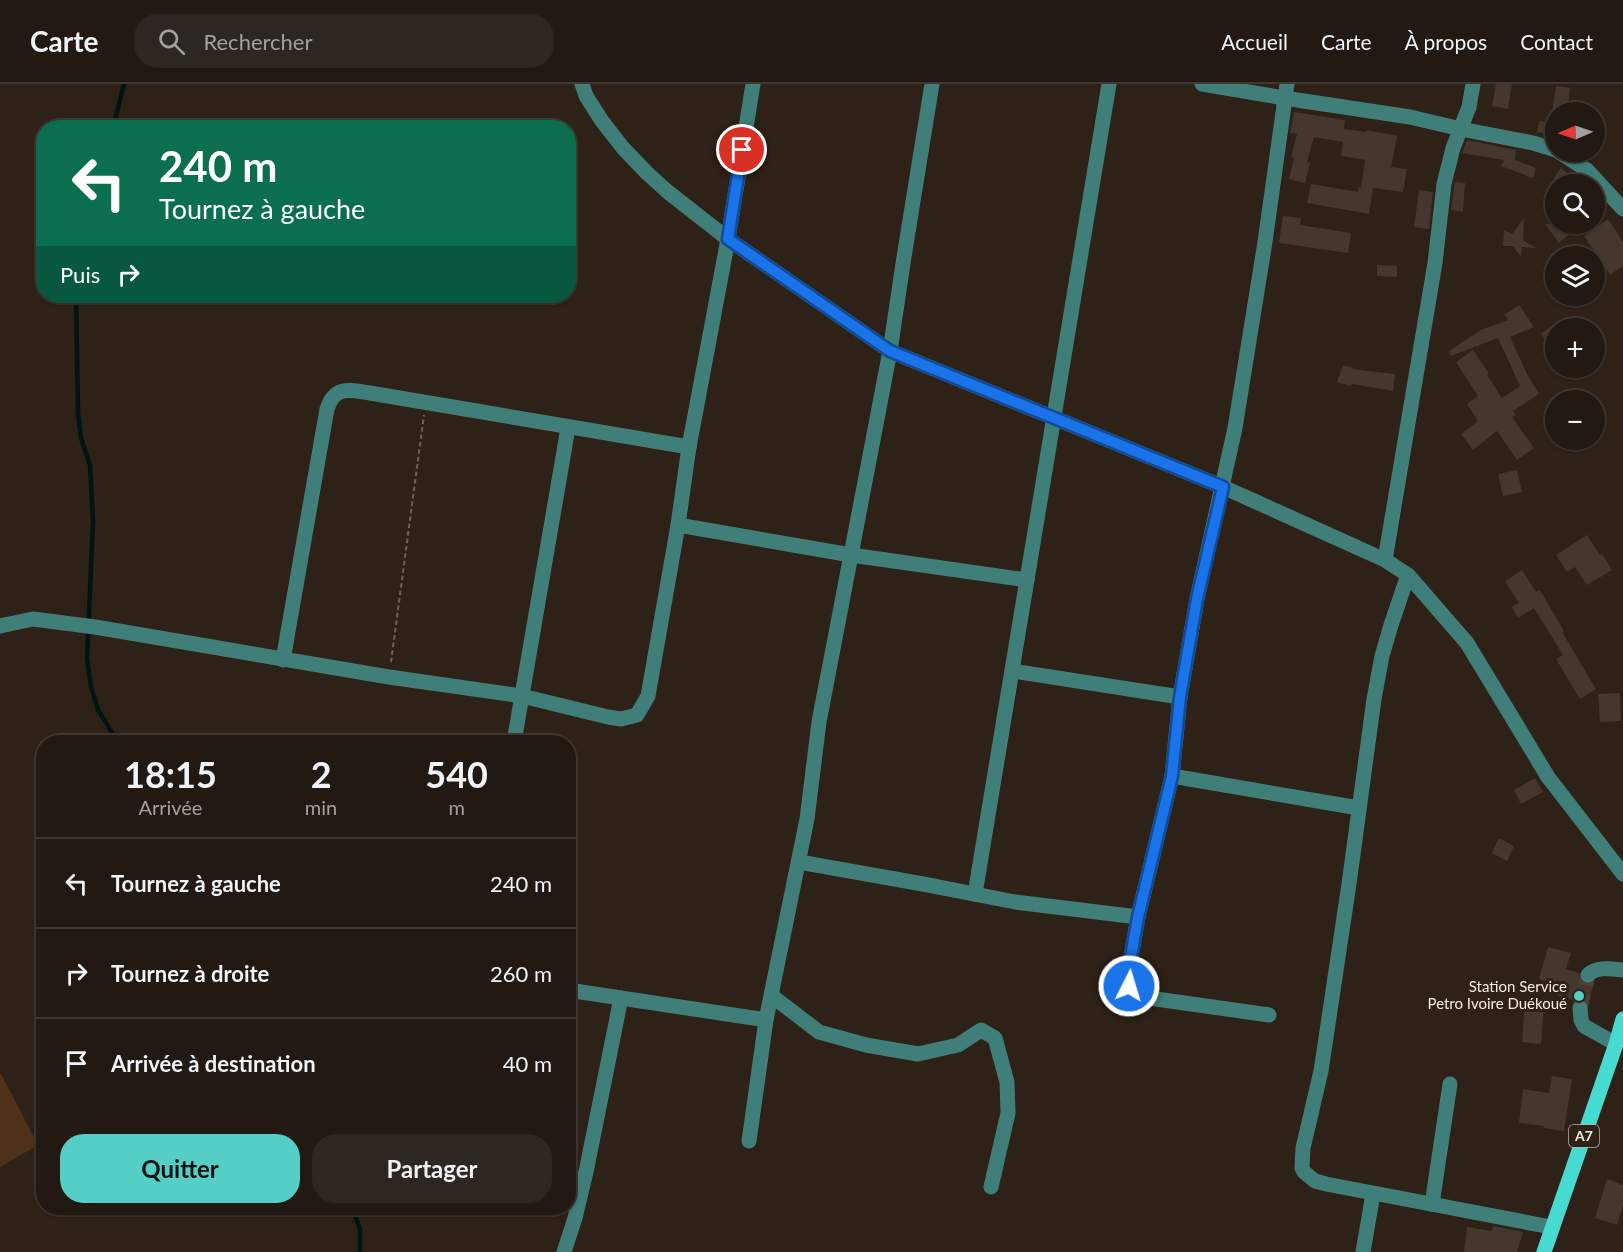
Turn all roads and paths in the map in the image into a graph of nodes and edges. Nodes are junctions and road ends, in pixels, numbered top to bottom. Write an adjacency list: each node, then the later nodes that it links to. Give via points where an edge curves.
1 (582, 84): 12 (street, via 586,96 623,148 668,192)
2 (753, 84): 12 (street)
3 (932, 84): 13 (street)
4 (1109, 84): 15 (street)
5 (1202, 84): 7 (street)
6 (1473, 84): 8 (street)
7 (1285, 91): 8 (street); 18 (street, via 1236,428)
8 (1461, 129): 9 (street); 21 (street, via 1444,184 1435,263)
9 (1545, 147)
10 (1574, 162): 11 (street, via 1587,170)
11 (1623, 209)
12 (728, 239): 13 (street); 17 (street)
13 (890, 351): 15 (street); 20 (street)
14 (426, 403): 16 (street); 25 (street, via 346,389 330,401); 27 (path)
15 (1054, 417): 18 (street); 23 (street)
16 (568, 428): 17 (street); 28 (street)
17 (689, 447): 19 (street)
18 (1223, 487): 21 (street); 29 (street, via 1197,599)
19 (678, 525): 20 (street); 28 (street, via 648,696 637,715 608,717)
20 (851, 555): 23 (street); 33 (street, via 819,722)
21 (1385, 560): 22 (street)
22 (1408, 575): 32 (street, via 1382,656); 34 (street, via 1467,644 1548,777)
23 (1027, 580): 26 (street)
24 (0, 626): 25 (street, via 45,620)
25 (283, 660): 27 (street)
26 (1013, 671): 29 (street); 35 (street)
27 (389, 677): 28 (street)
28 (522, 696): 30 (street)
29 (1180, 697): 31 (street)
30 (514, 735)
31 (1172, 776): 32 (street); 36 (street)
32 (1359, 808): 50 (street, via 1321,1071 1302,1168 1314,1180)
33 (800, 862): 35 (street); 40 (street)
34 (1623, 874)
35 (975, 894): 36 (street)
36 (1138, 917): 43 (street, via 1128,974 1129,986 1136,993)
37 (1623, 970): 38 (street, via 1594,970)
38 (1588, 975)
39 (576, 991): 41 (street)
40 (772, 996): 45 (street); 49 (street, via 819,1032 866,1045 918,1054 958,1045 981,1030 995,1038 1007,1082 1008,1113)
41 (621, 998): 45 (street); 52 (street)
42 (1580, 1008): 46 (street, via 1584,1026)
43 (1269, 1016)
44 (1623, 1019): 46 (main road, A7)
45 (766, 1020): 48 (street)
46 (1616, 1044): 54 (main road, A7)
47 (1450, 1084): 51 (street)
48 (749, 1141)
49 (991, 1187)
50 (1373, 1194): 51 (street); 56 (street)
51 (1431, 1204): 54 (street)
52 (576, 1214)
53 (576, 1215): 55 (street)
54 (1551, 1227): 57 (main road, A7)
55 (564, 1252)
56 (1363, 1252)
57 (1544, 1252)

